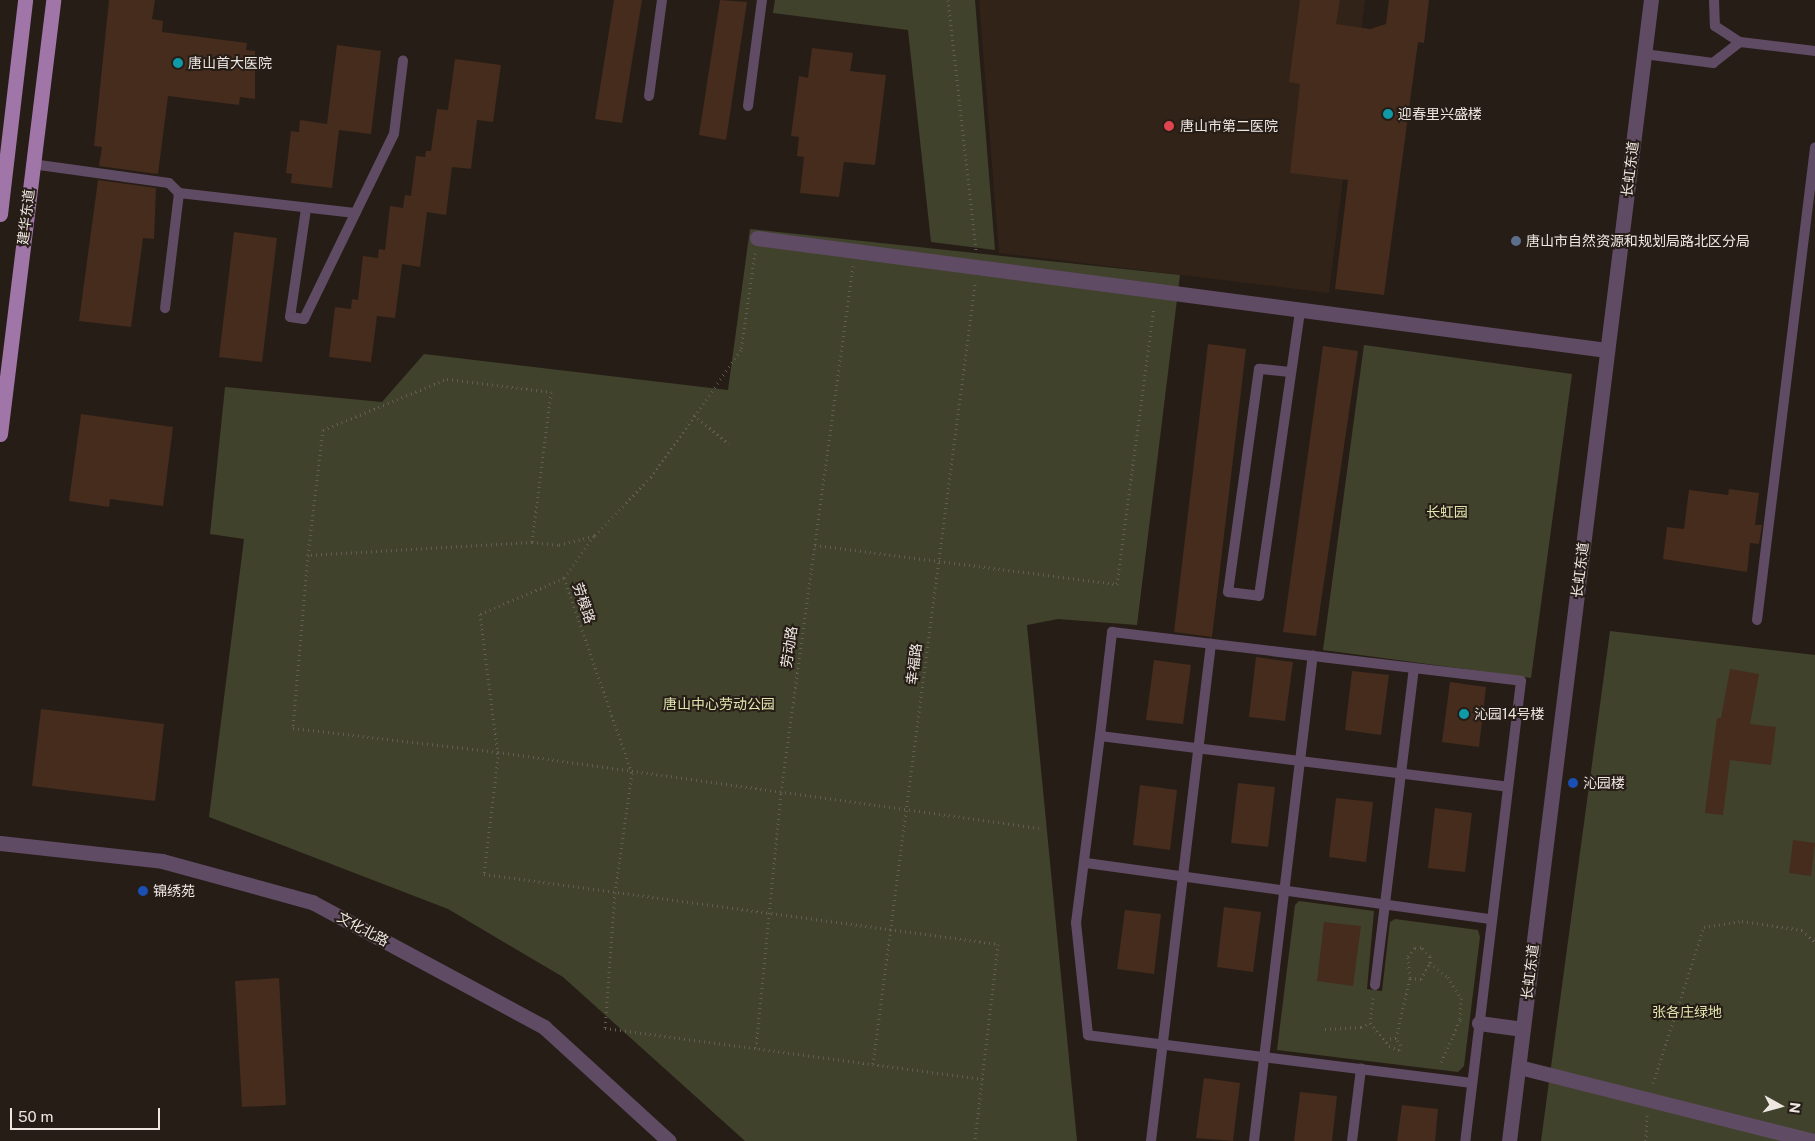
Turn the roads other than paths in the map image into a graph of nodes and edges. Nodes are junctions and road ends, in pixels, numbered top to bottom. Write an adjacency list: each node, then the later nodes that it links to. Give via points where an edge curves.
1 (25, 0): 13 (main road, 建华东道)
2 (53, 0): 15 (main road, 建华东道)
3 (662, 0): 11 (lane)
4 (762, 0): 12 (lane)
5 (1651, 0): 9 (street, 长虹东道)
6 (1714, 0): 7 (lane, via 1715,26)
7 (1740, 42): 8 (lane); 9 (lane, via 1713,63)
8 (1815, 51)
9 (1644, 54): 23 (street, 长虹东道)
10 (403, 61): 18 (lane, via 394,134)
11 (649, 96)
12 (748, 106)
13 (5, 140): 19 (main road, 建华东道)
14 (1815, 148): 26 (lane)
15 (32, 164): 16 (lane, via 169,183); 25 (main road, 建华东道)
16 (179, 193): 17 (lane); 21 (lane)
17 (306, 209): 18 (lane); 18 (lane, via 290,317 304,319)
18 (355, 213)
19 (0, 214)
20 (757, 238): 22 (street)
21 (165, 308)
22 (1300, 310): 23 (street); 24 (lane)
23 (1607, 350): 43 (street, 长虹东道)
24 (1290, 372): 24 (lane, via 1259,596 1228,592 1259,369)
25 (0, 434)
26 (1757, 620)
27 (1211, 644): 28 (lane); 30 (lane, via 1112,632); 31 (lane)
28 (1313, 656): 29 (lane); 32 (lane)
29 (1414, 668): 33 (lane); 34 (lane, via 1520,681)
30 (1100, 736): 31 (lane); 36 (lane)
31 (1199, 748): 32 (lane); 37 (lane)
32 (1302, 759): 33 (lane); 38 (lane)
33 (1401, 774): 34 (lane); 39 (lane)
34 (1508, 787): 40 (lane)
35 (0, 842): 49 (street, 文化北路, via 162,861 312,902 544,1026)
36 (1086, 863): 37 (lane); 44 (lane, via 1076,923 1088,1035)
37 (1183, 876): 38 (lane); 44 (lane)
38 (1286, 889): 39 (lane); 45 (lane)
39 (1386, 903): 40 (lane); 41 (lane)
40 (1492, 919): 42 (lane)
41 (1375, 985)
42 (1479, 1023): 43 (street); 48 (lane)
43 (1523, 1029): 46 (street, 长虹东道)
44 (1162, 1045): 45 (lane); 50 (lane)
45 (1264, 1057): 47 (lane); 51 (lane)
46 (1518, 1067): 54 (street, 长虹东道); 55 (street, via 1647,1102)
47 (1361, 1069): 48 (lane); 52 (lane)
48 (1472, 1083): 53 (lane)
49 (669, 1141)
50 (1151, 1141)
51 (1254, 1141)
52 (1352, 1141)
53 (1465, 1141)
54 (1509, 1141)
55 (1814, 1141)

